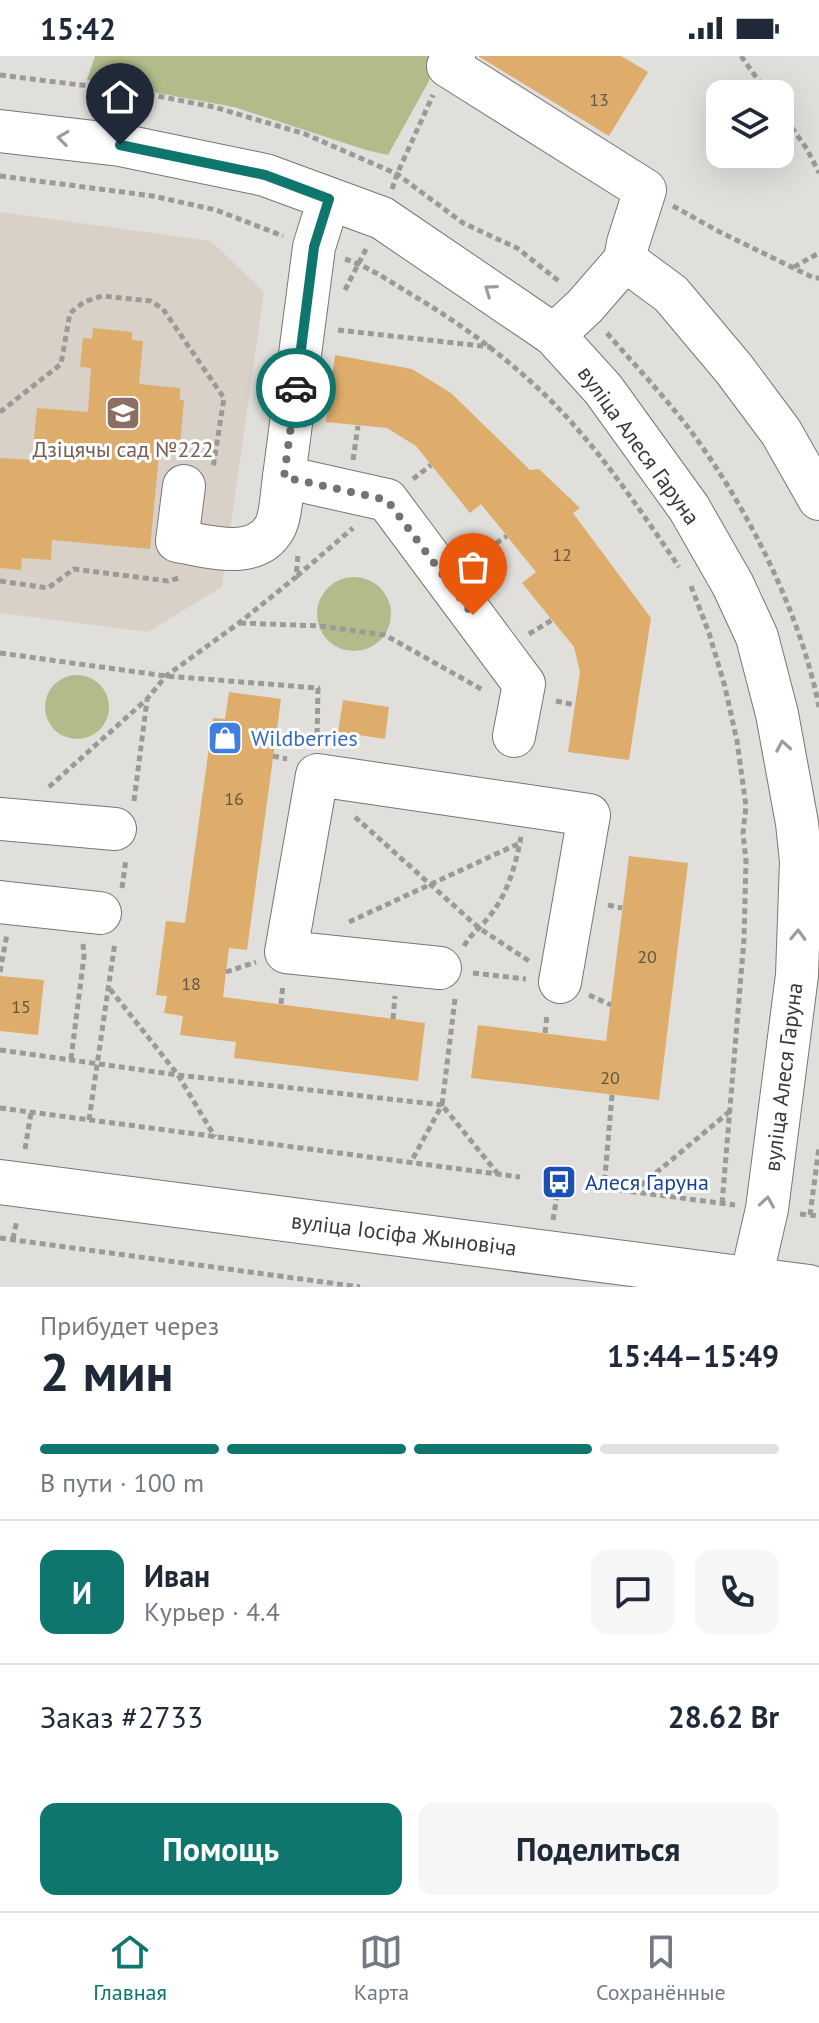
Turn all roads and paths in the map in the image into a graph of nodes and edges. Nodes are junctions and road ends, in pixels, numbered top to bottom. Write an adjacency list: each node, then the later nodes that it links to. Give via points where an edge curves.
1 (741, 56): 3 (path)
2 (451, 61): 7 (path); 9 (street)
3 (758, 80)
4 (0, 131): 10 (street, вуліца Алеся Гаруна, one-way to 4, via 265,175 120,145)
5 (794, 131): 6 (path)
6 (819, 173)
7 (397, 174)
8 (0, 176): 11 (path, via 153,196 216,210)
9 (645, 190): 13 (street); 15 (path)
10 (329, 199): 11 (street); 19 (street, вуліца Алеся Гаруна, one-way to 10, via 382,218)
11 (314, 247): 14 (path); 24 (street)
12 (819, 253): 15 (path)
13 (625, 260): 19 (street); 26 (street, via 671,294 734,369 781,432)
14 (359, 263): 17 (path); 20 (path)
15 (793, 268): 16 (path)
16 (819, 278)
17 (338, 302)
18 (324, 328): 20 (path)
19 (554, 335): 43 (street, вуліца Алеся Гаруна, one-way to 19, via 757,637 733,585 689,508 603,389)
20 (491, 347): 31 (path, via 562,412)
21 (0, 412): 25 (path, via 61,364 70,313 84,302 102,296 151,301 163,309 224,398)
22 (358, 426): 23 (path)
23 (352, 471)
24 (284, 477): 27 (street); 29 (street, via 277,525 262,542 243,549)
25 (198, 479): 29 (street, via 177,541)
26 (819, 499)
27 (387, 500): 32 (path); 40 (street, via 524,684)
28 (507, 536): 30 (path)
29 (202, 544): 33 (path, via 198,567 168,581 74,569 48,588)
30 (469, 561)
31 (680, 568)
32 (296, 577)
33 (0, 581)
34 (689, 581): 61 (path, via 725,687 746,806 744,939)
35 (552, 620): 37 (path)
36 (239, 623): 40 (path, via 385,635)
37 (526, 636)
38 (0, 653): 41 (path, via 166,676 318,688)
39 (575, 705): 40 (path)
40 (529, 716)
41 (317, 775): 44 (street); 46 (path); 51 (street, via 286,952)
42 (0, 819): 45 (street)
43 (808, 819): 76 (street, вуліца Алеся Гаруна, one-way to 43, via 767,1209 797,975 801,861)
44 (527, 828): 46 (path); 50 (path, via 504,896); 53 (street, via 589,815)
45 (115, 829)
46 (430, 885): 49 (path); 50 (path)
47 (4, 912): 48 (street); 52 (path)
48 (88, 924): 55 (path)
49 (344, 925)
50 (479, 928): 51 (path); 53 (path)
51 (449, 970): 53 (path); 59 (path)
52 (0, 972)
53 (560, 982)
54 (0, 1050): 55 (path)
55 (71, 1059): 56 (path)
56 (98, 1063): 57 (path); 57 (path, via 110,988); 63 (path)
57 (178, 1075): 59 (path); 64 (path)
58 (612, 1095): 70 (path, via 604,1188)
59 (442, 1105): 66 (path); 67 (path)
60 (0, 1108): 62 (path)
61 (730, 1112): 70 (path); 71 (path)
62 (31, 1113): 63 (path); 69 (path)
63 (89, 1120): 64 (path)
64 (215, 1137): 66 (path)
65 (819, 1147): 73 (path)
66 (411, 1162): 67 (path)
67 (498, 1174): 68 (path)
68 (520, 1177)
69 (13, 1187): 75 (path); 76 (main road, вуліца Іосіфа Жыновіча)
70 (633, 1192): 71 (path)
71 (722, 1204): 72 (path)
72 (737, 1205)
73 (810, 1215)
74 (0, 1238): 75 (path)
75 (13, 1239): 77 (path)
76 (750, 1283): 78 (main road, вуліца Іосіфа Жыновіча)
77 (360, 1287)
78 (809, 1287)

